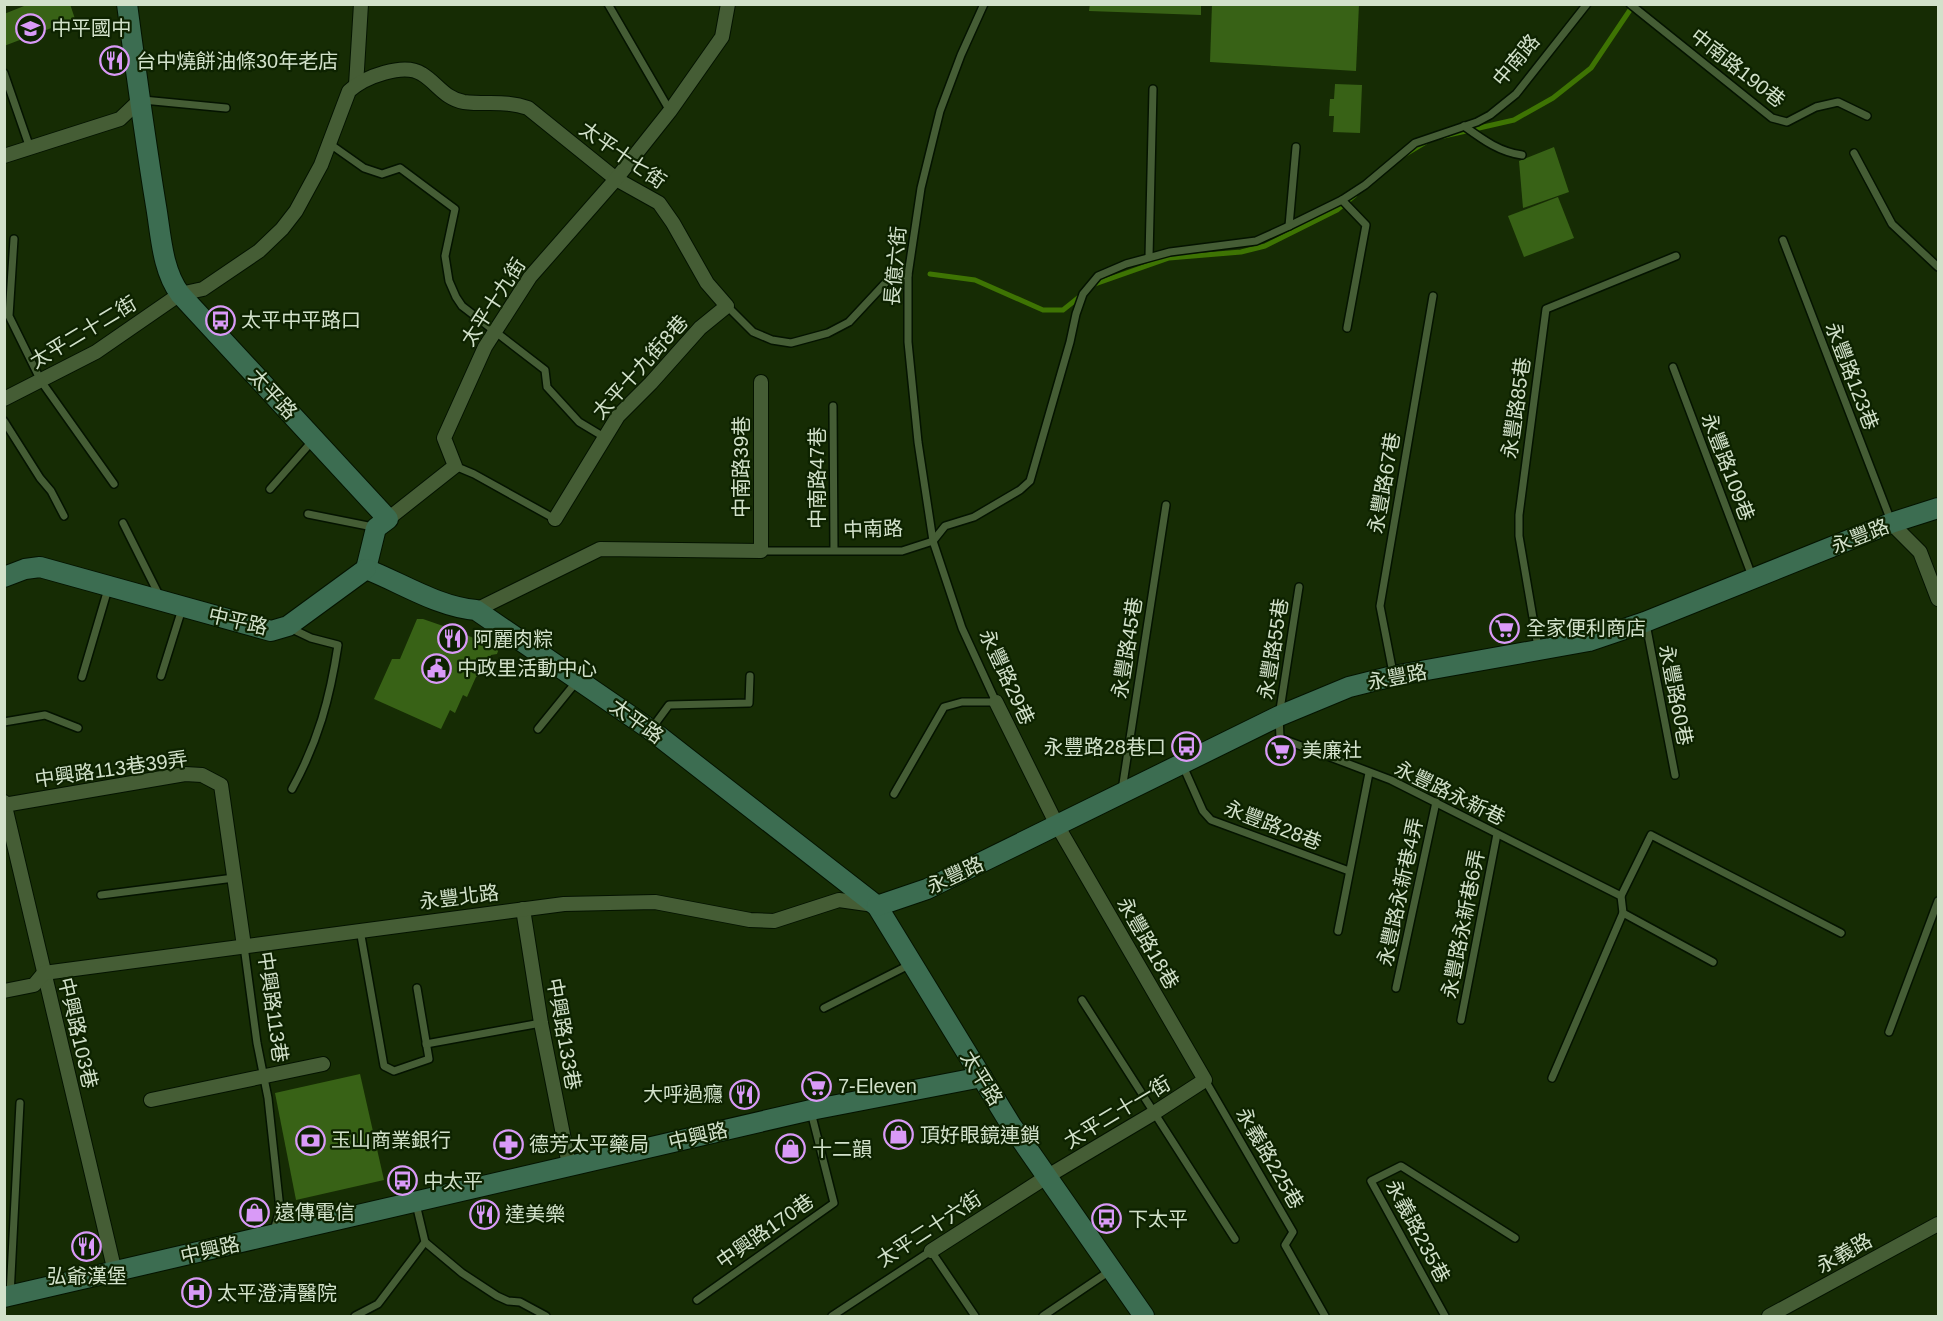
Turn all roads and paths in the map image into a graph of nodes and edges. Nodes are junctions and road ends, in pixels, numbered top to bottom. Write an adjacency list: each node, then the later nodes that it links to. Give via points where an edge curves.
1 (127, 4): 11 (street, 太平路)
2 (361, 4): 9 (street)
3 (608, 4): 13 (lane)
4 (729, 4): 13 (street, 太平十九街, via 722,37)
5 (984, 4): 30 (lane, 長億六街, via 934,130)
6 (1587, 4): 15 (lane, 中南路, via 1516,94 1490,115)
7 (1630, 4): 14 (lane, 中南路190巷, via 1772,118 1787,122 1816,107 1838,102)
8 (4, 74): 18 (lane)
9 (356, 85): 16 (street, via 344,102); 22 (street, 太平十七街, via 379,75 414,70 463,102 515,103 528,108)
10 (1153, 89): 28 (lane)
11 (140, 100): 12 (lane); 18 (street, via 120,119); 31 (street, 太平路, via 165,260 172,284)
12 (226, 108)
13 (670, 111): 22 (street, 太平十九街)
14 (1866, 116)
15 (1464, 126): 20 (lane, via 1497,148); 23 (lane, 中南路, via 1415,143)
16 (330, 144): 31 (street, via 296,211 282,229 259,251 203,289); 35 (lane, via 364,168 382,174 400,168 454,209 445,256 449,280 462,306)
17 (1296, 147): 24 (lane)
18 (30, 148): 21 (street)
19 (1854, 153): 29 (lane, via 1892,224)
20 (1522, 155)
21 (4, 156)
22 (616, 179): 33 (street, 太平十七街, via 659,203 707,283); 35 (street, 太平十九街, via 530,277)
23 (1342, 200): 24 (lane, 中南路); 34 (lane, via 1366,225)
24 (1289, 226): 28 (lane, 中南路, via 1256,241)
25 (14, 239): 37 (lane, via 9,316)
26 (1783, 240): 54 (lane, 永豐路123巷)
27 (1676, 256): 69 (lane, 永豐路85巷, via 1546,309 1518,515)
28 (1149, 257): 55 (lane, 中南路, via 1098,276 1083,294 1030,482 974,517 945,526)
29 (1938, 267)
30 (908, 275): 33 (lane, 太平十七街, via 890,278 849,322 828,333 791,343 753,332); 55 (lane, 長億六街, via 912,394)
31 (180, 294): 37 (street, 太平二十二街, via 96,352); 43 (street, 太平路)
32 (1433, 296): 72 (lane, 永豐路67巷, via 1380,606)
33 (727, 306): 42 (street, 太平十九街8巷, via 700,328 628,405)
34 (1347, 328)
35 (494, 332): 42 (lane, via 545,370 547,387 579,422); 44 (street, 太平十九街, via 444,438)
36 (1673, 367): 60 (lane, 永豐路109巷)
37 (41, 381): 39 (street, 太平二十二街); 45 (lane)
38 (761, 382): 57 (street, 中南路39巷)
39 (4, 399)
40 (833, 406): 56 (lane, 中南路47巷)
41 (4, 421): 50 (lane)
42 (604, 437): 51 (street, 太平十九街8巷)
43 (314, 439): 46 (lane); 53 (street, 太平路)
44 (455, 466): 51 (lane, 太平十九街8巷); 53 (street)
45 (114, 484)
46 (270, 489)
47 (1166, 505): 87 (lane, 永豐路45巷)
48 (1938, 508): 54 (street, 永豐路)
49 (308, 514): 53 (lane)
50 (64, 516)
51 (555, 519)
52 (123, 523): 64 (lane)
53 (382, 523): 58 (street)
54 (1891, 523): 60 (street, 永豐路); 63 (street, via 1920,552)
55 (933, 541): 56 (lane, 中南路, via 902,551); 75 (lane, 永豐路29巷, via 962,628)
56 (834, 550): 57 (lane, 中南路)
57 (761, 551): 66 (street, 中南路, via 600,549)
58 (366, 569): 66 (street, 太平路, via 441,602); 68 (street, 中平路)
59 (4, 577): 61 (street, 中平路, via 25,568 40,567)
60 (1753, 579): 67 (street, 永豐路)
61 (109, 587): 64 (street, 中平路); 73 (lane)
62 (1299, 587): 76 (lane, 永豐路55巷)
63 (1938, 599)
64 (163, 602): 65 (street, 中平路)
65 (183, 607): 68 (street, 中平路, via 271,631); 70 (lane)
66 (476, 610): 74 (street, 太平路)
67 (1645, 622): 69 (street, 永豐路, via 1589,641); 83 (lane, 永豐路60巷)
68 (288, 626): 85 (lane, via 311,638 338,645 317,739)
69 (1538, 650): 72 (street, 永豐路)
70 (161, 676)
71 (750, 676): 80 (lane, via 749,703 669,705)
72 (1393, 676): 76 (street, 永豐路, via 1349,687)
73 (82, 677)
74 (578, 679): 79 (lane); 80 (street, 太平路)
75 (996, 702): 86 (lane, via 962,702 944,707); 90 (street, 永豐路29巷)
76 (1279, 716): 81 (street, 永豐路); 82 (lane, 永豐路永新巷, via 1280,738)
77 (4, 722): 78 (lane, via 45,715)
78 (78, 728)
79 (538, 729)
80 (651, 730): 97 (street, 太平路)
81 (1182, 764): 87 (street, 永豐路); 92 (lane, 永豐路28巷, via 1211,820)
82 (1369, 772): 88 (lane, 永豐路永新巷); 92 (lane)
83 (1675, 775)
84 (221, 785): 89 (street, 中興路113巷39弄, via 202,775 185,774); 93 (street, 中興路113巷)
85 (292, 789)
86 (894, 794)
87 (1121, 795): 90 (street, 永豐路)
88 (1436, 802): 91 (lane, 永豐路永新巷); 108 (lane, 永豐路永新巷4弄)
89 (5, 804): 106 (street, 中興路103巷)
90 (1058, 825): 97 (street, 永豐路, via 927,889); 120 (street, 永豐路18巷)
91 (1497, 834): 95 (lane, 永豐路永新巷); 112 (lane, 永豐路永新巷6弄)
92 (1349, 871): 101 (lane)
93 (234, 878): 94 (lane); 103 (street, 中興路113巷)
94 (101, 895)
95 (1621, 896): 99 (lane); 102 (lane, via 1651,835)
96 (1938, 901): 114 (lane)
97 (877, 906): 98 (street, 永豐北路, via 839,900 774,921 655,902 598,902); 105 (street, 太平路)
98 (523, 909): 100 (street, 永豐北路); 113 (street, 中興路133巷)
99 (1623, 913): 104 (lane); 119 (lane)
100 (360, 930): 103 (street, 永豐北路); 115 (lane, via 384,1066 394,1071 429,1059)
101 (1338, 931)
102 (1841, 933)
103 (244, 946): 106 (street, 永豐北路); 117 (lane, 中興路113巷)
104 (1713, 962)
105 (912, 963): 111 (lane); 118 (street, 太平路)
106 (44, 973): 109 (street, via 34,985); 135 (street, 中興路103巷)
107 (417, 988): 115 (lane)
108 (1396, 988)
109 (4, 991)
110 (1082, 1000): 124 (lane)
111 (824, 1008)
112 (1461, 1020)
113 (541, 1023): 115 (lane); 125 (street, 中興路133巷)
114 (1889, 1032)
115 (426, 1044)
116 (323, 1064): 117 (street)
117 (263, 1076): 121 (street); 129 (lane, 中興路113巷, via 280,1209)
118 (982, 1077): 123 (street, 中興路); 126 (street, 太平路)
119 (1552, 1078)
120 (1205, 1080): 124 (street, 太平二十一街); 145 (lane, 永義路225巷, via 1293,1232 1286,1245)
121 (151, 1100)
122 (20, 1103): 136 (lane)
123 (811, 1110): 125 (street, 中興路); 137 (lane, 中興路170巷, via 834,1203)
124 (1154, 1113): 126 (street, 太平二十一街); 131 (lane)
125 (569, 1165): 127 (street, 中興路)
126 (1047, 1176): 133 (street, 太平二十六街); 134 (street, 太平路)
127 (416, 1202): 129 (street, 中興路); 132 (lane)
128 (1938, 1224): 147 (street, 永義路)
129 (273, 1235): 135 (street, 中興路)
130 (1515, 1238): 146 (lane, 永義路235巷, via 1401,1166 1371,1181)
131 (1235, 1239)
132 (425, 1242): 138 (lane); 140 (lane, via 497,1296 520,1302)
133 (931, 1251): 141 (lane, 太平二十六街); 142 (lane)
134 (1113, 1269): 143 (lane); 144 (street, 太平路)
135 (114, 1272): 136 (street, 中興路)
136 (7, 1297)
137 (697, 1300)
138 (369, 1314): 139 (lane)
139 (356, 1317)
140 (546, 1317)
141 (832, 1317)
142 (975, 1317)
143 (1043, 1317)
144 (1144, 1317)
145 (1325, 1317)
146 (1445, 1317)
147 (1769, 1317)

